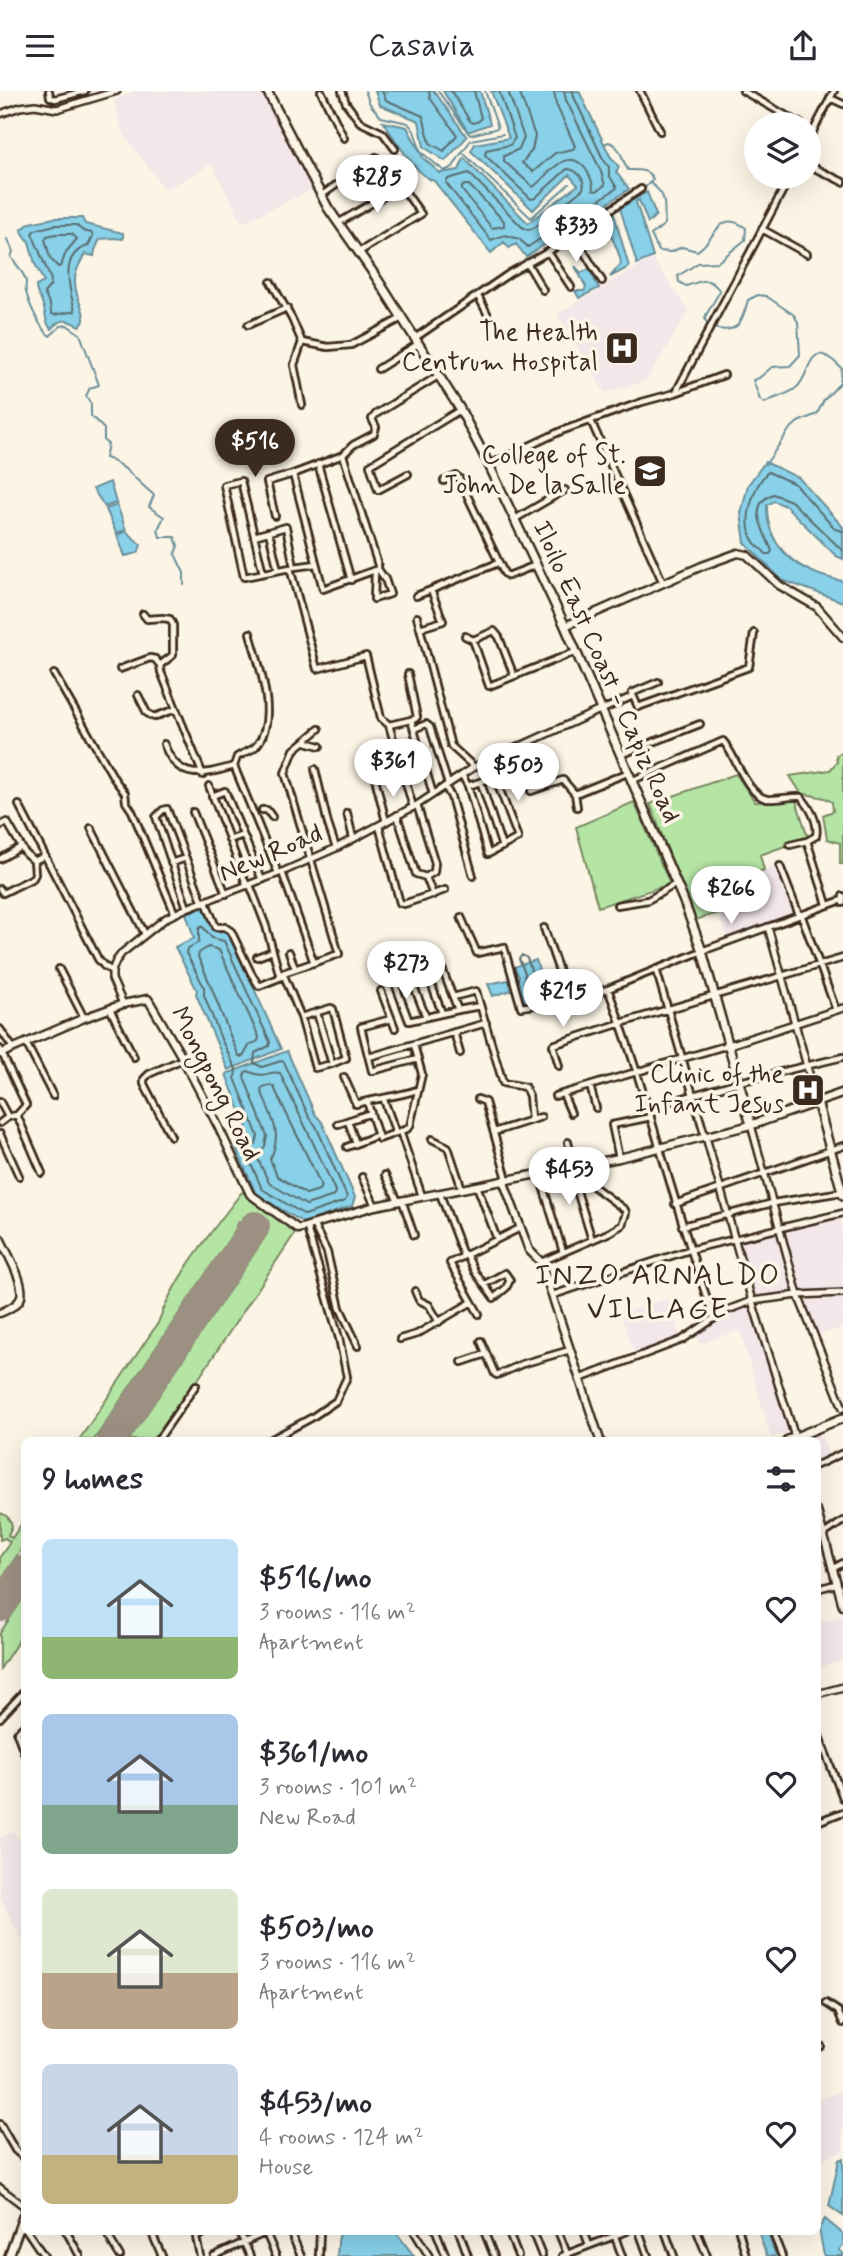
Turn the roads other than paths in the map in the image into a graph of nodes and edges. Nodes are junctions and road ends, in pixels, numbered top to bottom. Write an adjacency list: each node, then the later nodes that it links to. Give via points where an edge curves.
1 (49, 91): 2 (street, via 55,99)
2 (85, 91)
3 (117, 91): 14 (street, via 57,109 20,107)
4 (267, 91): 23 (main road, Iloilo East Coast - Capiz Road)
5 (321, 91): 16 (street)
6 (342, 91): 17 (street, via 360,123 383,133)
7 (640, 91): 15 (street)
8 (743, 91): 12 (street)
9 (834, 91): 10 (street)
10 (830, 98): 11 (street); 13 (street)
11 (843, 104)
12 (780, 112)
13 (821, 113)
14 (0, 114)
15 (660, 131)
16 (344, 138)
17 (395, 149)
18 (376, 157): 23 (street)
19 (821, 171): 20 (street)
20 (843, 182)
21 (641, 189): 26 (street)
22 (784, 189): 25 (street)
23 (321, 195): 24 (main road, Iloilo East Coast - Capiz Road)
24 (340, 222): 28 (main road, Iloilo East Coast - Capiz Road); 28 (street, via 401,185 421,214)
25 (762, 229): 29 (street); 45 (street)
26 (573, 234): 27 (street); 31 (street)
27 (548, 251): 30 (street); 33 (street)
28 (359, 252): 38 (main road, Iloilo East Coast - Capiz Road)
29 (807, 254)
30 (527, 263): 34 (street); 35 (street)
31 (602, 281)
32 (271, 282): 36 (street)
33 (571, 287)
34 (543, 290)
35 (478, 296): 37 (street); 40 (street)
36 (287, 308): 39 (street); 41 (street)
37 (488, 313)
38 (402, 318): 40 (main road, Iloilo East Coast - Capiz Road); 41 (street, via 351,345)
39 (248, 325)
40 (417, 341): 42 (street); 43 (main road, Iloilo East Coast - Capiz Road)
41 (302, 342): 46 (street, via 294,365)
42 (378, 369)
43 (439, 375): 47 (main road, Iloilo East Coast - Capiz Road); 49 (street, via 376,414 374,434)
44 (724, 375): 45 (street)
45 (675, 393): 48 (street)
46 (302, 405)
47 (460, 409): 51 (main road, Iloilo East Coast - Capiz Road); 53 (street, via 370,465 378,491)
48 (591, 421): 51 (street); 68 (street)
49 (343, 455): 50 (street); 65 (street)
50 (318, 464): 52 (street); 67 (street)
51 (489, 465): 57 (main road, Iloilo East Coast - Capiz Road)
52 (293, 474): 56 (street, via 267,482); 61 (street)
53 (408, 474)
54 (444, 481): 60 (street, via 459,478)
55 (565, 490): 57 (street)
56 (275, 516)
57 (515, 519): 62 (main road, Iloilo East Coast - Capiz Road)
58 (269, 532): 59 (street); 63 (street, via 286,527); 64 (street)
59 (254, 536): 66 (street); 66 (street, via 241,481 224,485 244,577)
60 (498, 563): 62 (street, via 508,576); 69 (street)
61 (316, 564): 63 (street); 67 (street, via 323,589)
62 (537, 565): 73 (main road, Iloilo East Coast - Capiz Road)
63 (292, 568): 64 (street); 93 (street, via 317,669 366,656 381,718)
64 (278, 570): 66 (street)
65 (377, 570): 65 (street, via 374,599 390,594); 67 (street)
66 (263, 573)
67 (351, 580)
68 (663, 584): 73 (main road); 78 (main road, via 730,555 747,555 779,585 817,607)
69 (431, 590): 70 (street); 74 (street, via 443,621)
70 (416, 596)
71 (143, 614): 81 (street, via 148,619 170,619 173,625 173,655)
72 (416, 617): 74 (street)
73 (565, 626): 80 (main road, Iloilo East Coast - Capiz Road)
74 (420, 628): 101 (street, via 450,746)
75 (250, 633): 100 (street, via 262,674 268,723 255,747 237,757)
76 (754, 633): 88 (street, via 749,667 638,707)
77 (465, 636): 79 (street)
78 (843, 637)
79 (473, 640): 85 (street, via 494,631); 85 (street, via 489,686)
80 (575, 652): 85 (street); 90 (main road, Iloilo East Coast - Capiz Road)
81 (160, 665): 82 (street, via 150,657); 89 (street)
82 (120, 669)
83 (54, 674): 158 (street, via 125,793)
84 (408, 674): 91 (street, via 417,713)
85 (514, 676)
86 (658, 682): 88 (street)
87 (138, 695): 89 (street, via 154,717)
88 (633, 696): 90 (street)
89 (176, 709): 104 (street)
90 (600, 710): 99 (main road, Iloilo East Coast - Capiz Road); 101 (street, New Road)
91 (411, 720): 93 (street); 95 (street)
92 (701, 724): 99 (street)
93 (389, 725): 117 (street)
94 (319, 729): 96 (street)
95 (414, 729): 109 (street, via 430,727); 113 (street)
96 (306, 742): 98 (street); 139 (street, via 294,750 285,773)
97 (164, 744): 104 (street, via 176,765)
98 (320, 746)
99 (620, 755): 103 (main road, Iloilo East Coast - Capiz Road)
100 (234, 766): 104 (street); 122 (street)
101 (474, 767): 105 (street, New Road)
102 (315, 769): 135 (street)
103 (627, 773): 106 (main road, Iloilo East Coast - Capiz Road); 114 (street)
104 (203, 775)
105 (462, 775): 109 (street, New Road); 111 (street)
106 (631, 781): 131 (street, via 723,741 759,796 802,797 817,831); 147 (main road, Iloilo East Coast - Capiz Road)
107 (376, 782): 124 (street)
108 (481, 783): 111 (street); 133 (street); 133 (street, via 495,777 518,838)
109 (447, 785): 113 (street, New Road); 144 (street)
110 (209, 786): 115 (street)
111 (468, 786): 133 (street, via 488,854)
112 (531, 790): 114 (street, via 563,780)
113 (433, 794): 117 (street, New Road)
114 (575, 794): 118 (street)
115 (212, 796): 128 (street, via 225,791); 130 (street)
116 (19, 805): 136 (street)
117 (415, 806): 121 (street, New Road); 145 (street, via 435,863 434,872)
118 (577, 807)
119 (193, 812): 151 (street)
120 (347, 813): 129 (street)
121 (397, 814): 124 (street, New Road); 145 (street, via 416,874)
122 (255, 815): 123 (street, via 263,808); 143 (street)
123 (272, 817)
124 (386, 822): 126 (street, New Road)
125 (0, 826): 134 (street, via 7,822)
126 (380, 826): 129 (street, New Road); 152 (street, via 400,903)
127 (91, 828): 163 (street)
128 (243, 835): 130 (street); 146 (street)
129 (353, 838): 135 (street, New Road)
130 (229, 840): 148 (street)
131 (807, 841): 132 (street); 155 (street)
132 (790, 845)
133 (502, 846)
134 (22, 847): 138 (street); 140 (street)
135 (336, 848): 139 (street, New Road)
136 (45, 856): 140 (street); 175 (street, via 98,959)
137 (186, 858): 141 (street); 141 (street, via 167,809 163,810 156,817); 154 (street)
138 (0, 859)
139 (311, 859): 143 (street, New Road); 169 (street, via 338,954)
140 (34, 861): 149 (street, via 33,878 2,893)
141 (171, 863): 157 (street)
142 (780, 866): 159 (street)
143 (280, 873): 146 (street, New Road); 169 (street)
144 (473, 876)
145 (426, 877): 152 (street)
146 (262, 880): 148 (street, New Road)
147 (676, 884): 156 (street, via 649,900); 165 (main road, Iloilo East Coast - Capiz Road)
148 (248, 885): 151 (street, New Road); 164 (street)
149 (0, 889)
150 (445, 890): 152 (street)
151 (226, 894): 154 (street, New Road)
152 (433, 895)
153 (843, 899): 155 (street)
154 (205, 902): 157 (street, New Road); 178 (street, via 216,927 231,931 259,986)
155 (827, 904): 159 (street)
156 (617, 905)
157 (187, 908): 158 (street, New Road)
158 (175, 914): 163 (street, New Road)
159 (800, 915): 161 (street); 170 (street)
160 (461, 917): 183 (street, via 477,953 504,947 521,1007)
161 (768, 927): 165 (street); 177 (street)
162 (544, 928): 183 (street)
163 (145, 934): 175 (street, New Road, via 122,953)
164 (273, 951): 167 (street); 178 (street)
165 (702, 951): 173 (street); 181 (main road, Iloilo East Coast - Capiz Road)
166 (289, 952): 172 (street)
167 (257, 957)
168 (843, 958): 170 (street)
169 (314, 963): 172 (street)
170 (820, 965): 177 (street); 190 (street)
171 (59, 968): 195 (street)
172 (295, 968): 178 (street)
173 (656, 969): 179 (street); 188 (street)
174 (426, 970): 176 (street); 182 (street, via 442,967); 192 (street)
175 (112, 971): 184 (street)
176 (410, 975): 194 (street); 194 (street, via 405,964 391,967 409,1021)
177 (781, 975): 181 (street); 199 (street)
178 (282, 976): 193 (street)
179 (608, 989): 183 (street); 198 (street)
180 (381, 991): 196 (street)
181 (715, 995): 188 (street); 205 (main road, Iloilo East Coast - Capiz Road)
182 (453, 997): 185 (street, via 475,991); 189 (street)
183 (569, 1000)
184 (123, 1004): 187 (main road, Mongpong Road); 212 (main road, Mongpong Road, via 148,999)
185 (480, 1006): 189 (street); 197 (street)
186 (843, 1008): 190 (street)
187 (110, 1009): 195 (main road, Mongpong Road); 209 (street)
188 (668, 1009): 198 (street); 214 (street)
189 (458, 1010): 192 (street)
190 (836, 1010): 199 (street)
191 (317, 1013): 193 (street); 215 (street); 215 (street, via 333,1009 340,1032 346,1058)
192 (442, 1013): 194 (street)
193 (301, 1017): 215 (street, via 315,1067)
194 (426, 1017)
195 (84, 1018): 203 (main road, Mongpong Road)
196 (391, 1019): 200 (street); 210 (street, via 361,1027)
197 (486, 1023): 202 (street); 241 (street, via 503,1083 525,1087)
198 (621, 1023): 217 (street, via 552,1045); 218 (street)
199 (796, 1023): 205 (street); 216 (street)
200 (395, 1028)
201 (0, 1030): 206 (street)
202 (454, 1032): 204 (street); 208 (street)
203 (26, 1043): 206 (main road, Mongpong Road); 227 (street)
204 (414, 1045): 210 (street); 213 (street)
205 (729, 1045): 214 (street); 220 (main road, Iloilo East Coast - Capiz Road)
206 (13, 1048): 207 (main road, Mongpong Road)
207 (1, 1052): 237 (street, via 26,1104)
208 (460, 1053)
209 (134, 1057)
210 (369, 1057): 213 (street, via 372,1071)
211 (843, 1057): 216 (street)
212 (183, 1059): 250 (street, via 144,1079); 282 (main road, Mongpong Road, via 250,1193 294,1227)
213 (418, 1059): 222 (street, via 422,1074)
214 (684, 1060): 218 (street); 226 (street)
215 (332, 1064)
216 (808, 1065): 220 (street); 232 (street)
217 (559, 1066)
218 (638, 1073): 221 (street); 234 (street)
219 (344, 1077): 230 (street, via 354,1103)
220 (739, 1082): 226 (street); 245 (main road, Iloilo East Coast - Capiz Road)
221 (590, 1086): 224 (street); 233 (street)
222 (418, 1090): 229 (street); 246 (street, via 410,1126)
223 (843, 1093): 232 (main road)
224 (563, 1094): 225 (street); 236 (street)
225 (555, 1096)
226 (695, 1096): 234 (street); 251 (street)
227 (53, 1097)
228 (478, 1099): 247 (street, via 485,1102)
229 (384, 1100): 230 (street); 246 (street)
230 (367, 1101): 235 (street)
231 (0, 1102): 238 (street)
232 (817, 1102): 245 (main road); 258 (main road)
233 (596, 1108)
234 (648, 1108): 239 (street)
235 (371, 1112): 242 (street); 249 (street)
236 (570, 1113)
237 (17, 1115): 238 (street); 263 (street)
238 (8, 1117): 243 (street)
239 (651, 1117): 257 (street); 259 (street, via 612,1125)
240 (541, 1118): 241 (street)
241 (531, 1119): 247 (street)
242 (348, 1121): 244 (street); 254 (street)
243 (0, 1123)
244 (338, 1124)
245 (751, 1125): 251 (main road); 262 (street)
246 (398, 1132): 249 (street, via 379,1139); 274 (street)
247 (494, 1132): 268 (street)
248 (0, 1135): 266 (street)
249 (378, 1135): 254 (street)
250 (171, 1136)
251 (706, 1137): 257 (main road); 270 (street)
252 (432, 1139): 271 (street, via 448,1147)
253 (568, 1142): 261 (street)
254 (356, 1144): 256 (street)
255 (843, 1146): 258 (street)
256 (347, 1147)
257 (659, 1149): 259 (main road); 277 (street)
258 (831, 1150): 262 (street); 273 (main road)
259 (619, 1158): 260 (main road)
260 (586, 1164): 261 (main road); 288 (street, via 593,1186 626,1213 622,1225)
261 (572, 1167): 264 (main road); 288 (street)
262 (765, 1172): 270 (street); 276 (street)
263 (42, 1173)
264 (539, 1173): 268 (main road); 291 (street)
265 (385, 1175): 275 (street)
266 (19, 1176)
267 (362, 1177): 278 (street)
268 (505, 1180): 269 (main road); 284 (main road)
269 (477, 1186): 271 (main road); 287 (street)
270 (721, 1187): 277 (street); 280 (street)
271 (462, 1189): 272 (main road)
272 (440, 1193): 274 (main road); 292 (street)
273 (843, 1193): 276 (street)
274 (422, 1196): 275 (main road)
275 (400, 1201): 278 (main road); 285 (street)
276 (773, 1203): 280 (street); 283 (street)
277 (675, 1204): 281 (street)
278 (375, 1206): 282 (main road)
279 (843, 1213): 283 (street)
280 (727, 1214): 281 (street); 289 (street)
281 (682, 1226): 290 (street)
282 (310, 1227): 307 (street, via 327,1252 340,1308); 316 (street, via 347,1377 336,1401)
283 (779, 1227): 289 (street); 298 (street)
284 (520, 1228): 287 (street); 293 (main road, via 529,1250)
285 (414, 1235)
286 (0, 1238): 301 (main road, via 22,1290 18,1303)
287 (497, 1239): 292 (street)
288 (593, 1240): 291 (street)
289 (735, 1240): 290 (street); 299 (street)
290 (690, 1250): 297 (street); 303 (street)
291 (563, 1252): 293 (street)
292 (464, 1254): 294 (street); 300 (street, via 450,1263)
293 (541, 1262): 297 (main road)
294 (485, 1284): 294 (street, via 505,1273 510,1280 494,1298)
295 (415, 1291): 304 (street)
296 (843, 1293): 298 (street)
297 (553, 1295): 308 (main road)
298 (798, 1295): 299 (street); 313 (street)
299 (752, 1301): 303 (street); 318 (street)
300 (472, 1302): 302 (street); 304 (street)
301 (0, 1314)
302 (479, 1314)
303 (714, 1318): 311 (street, via 682,1340)
304 (439, 1322): 305 (street)
305 (400, 1339)
306 (481, 1341): 309 (street)
307 (358, 1346)
308 (570, 1350): 309 (street, via 497,1375); 311 (main road)
309 (486, 1354): 310 (street)
310 (462, 1362)
311 (579, 1379): 317 (main road)
312 (195, 1385): 315 (street)
313 (843, 1408)
314 (843, 1420): 319 (main road)
315 (160, 1437)
316 (276, 1437)
317 (599, 1437)
318 (794, 1437)
319 (802, 1437)
320 (843, 1453): 321 (street)
321 (821, 1463)
322 (843, 1521): 324 (street)
323 (821, 1524): 324 (main road)
324 (824, 1534): 326 (main road)
325 (843, 1563): 326 (street)
326 (832, 1569): 327 (main road)
327 (836, 1584): 328 (street); 329 (main road)
328 (821, 1588)
329 (843, 1605)
330 (843, 1686): 331 (street)
331 (821, 1693)
332 (21, 1697): 333 (street)
333 (0, 1718)
334 (821, 1741): 335 (street)
335 (843, 1798)
336 (843, 1812): 337 (street)
337 (821, 1820)
338 (827, 2003): 339 (street)
339 (840, 2012): 340 (street)
340 (843, 2023)
341 (0, 2124): 342 (street)
342 (21, 2155)
343 (0, 2188): 344 (street)
344 (21, 2204)
345 (21, 2224): 374 (main road)
346 (21, 2235): 374 (main road)
347 (30, 2235): 377 (street)
348 (68, 2235): 378 (street)
349 (107, 2235): 379 (street)
350 (153, 2235): 380 (street)
351 (200, 2235): 381 (street, via 196,2237)
352 (241, 2235): 372 (street)
353 (261, 2235): 372 (street)
354 (269, 2235): 384 (street)
355 (292, 2235): 385 (street)
356 (320, 2235): 386 (street)
357 (416, 2235): 387 (street)
358 (438, 2235): 388 (street)
359 (460, 2235): 389 (street)
360 (486, 2235): 390 (street)
361 (510, 2235): 391 (street)
362 (534, 2235): 392 (street)
363 (559, 2235): 376 (street)
364 (585, 2235): 373 (street)
365 (612, 2235): 373 (street)
366 (614, 2235): 393 (street)
367 (640, 2235): 394 (street)
368 (666, 2235): 395 (street)
369 (698, 2235): 396 (street)
370 (740, 2235): 397 (street)
371 (774, 2235): 398 (street)
372 (244, 2243): 375 (street); 383 (street)
373 (589, 2245): 376 (street)
374 (12, 2253)
375 (225, 2254): 382 (street)
376 (565, 2255)
377 (44, 2256)
378 (80, 2256)
379 (120, 2256)
380 (162, 2256)
381 (200, 2256)
382 (215, 2256)
383 (250, 2256)
384 (276, 2256)
385 (301, 2256)
386 (319, 2256)
387 (429, 2256)
388 (446, 2256)
389 (468, 2256)
390 (494, 2256)
391 (518, 2256)
392 (542, 2256)
393 (622, 2256)
394 (648, 2256)
395 (674, 2256)
396 (706, 2256)
397 (746, 2256)
398 (782, 2256)

